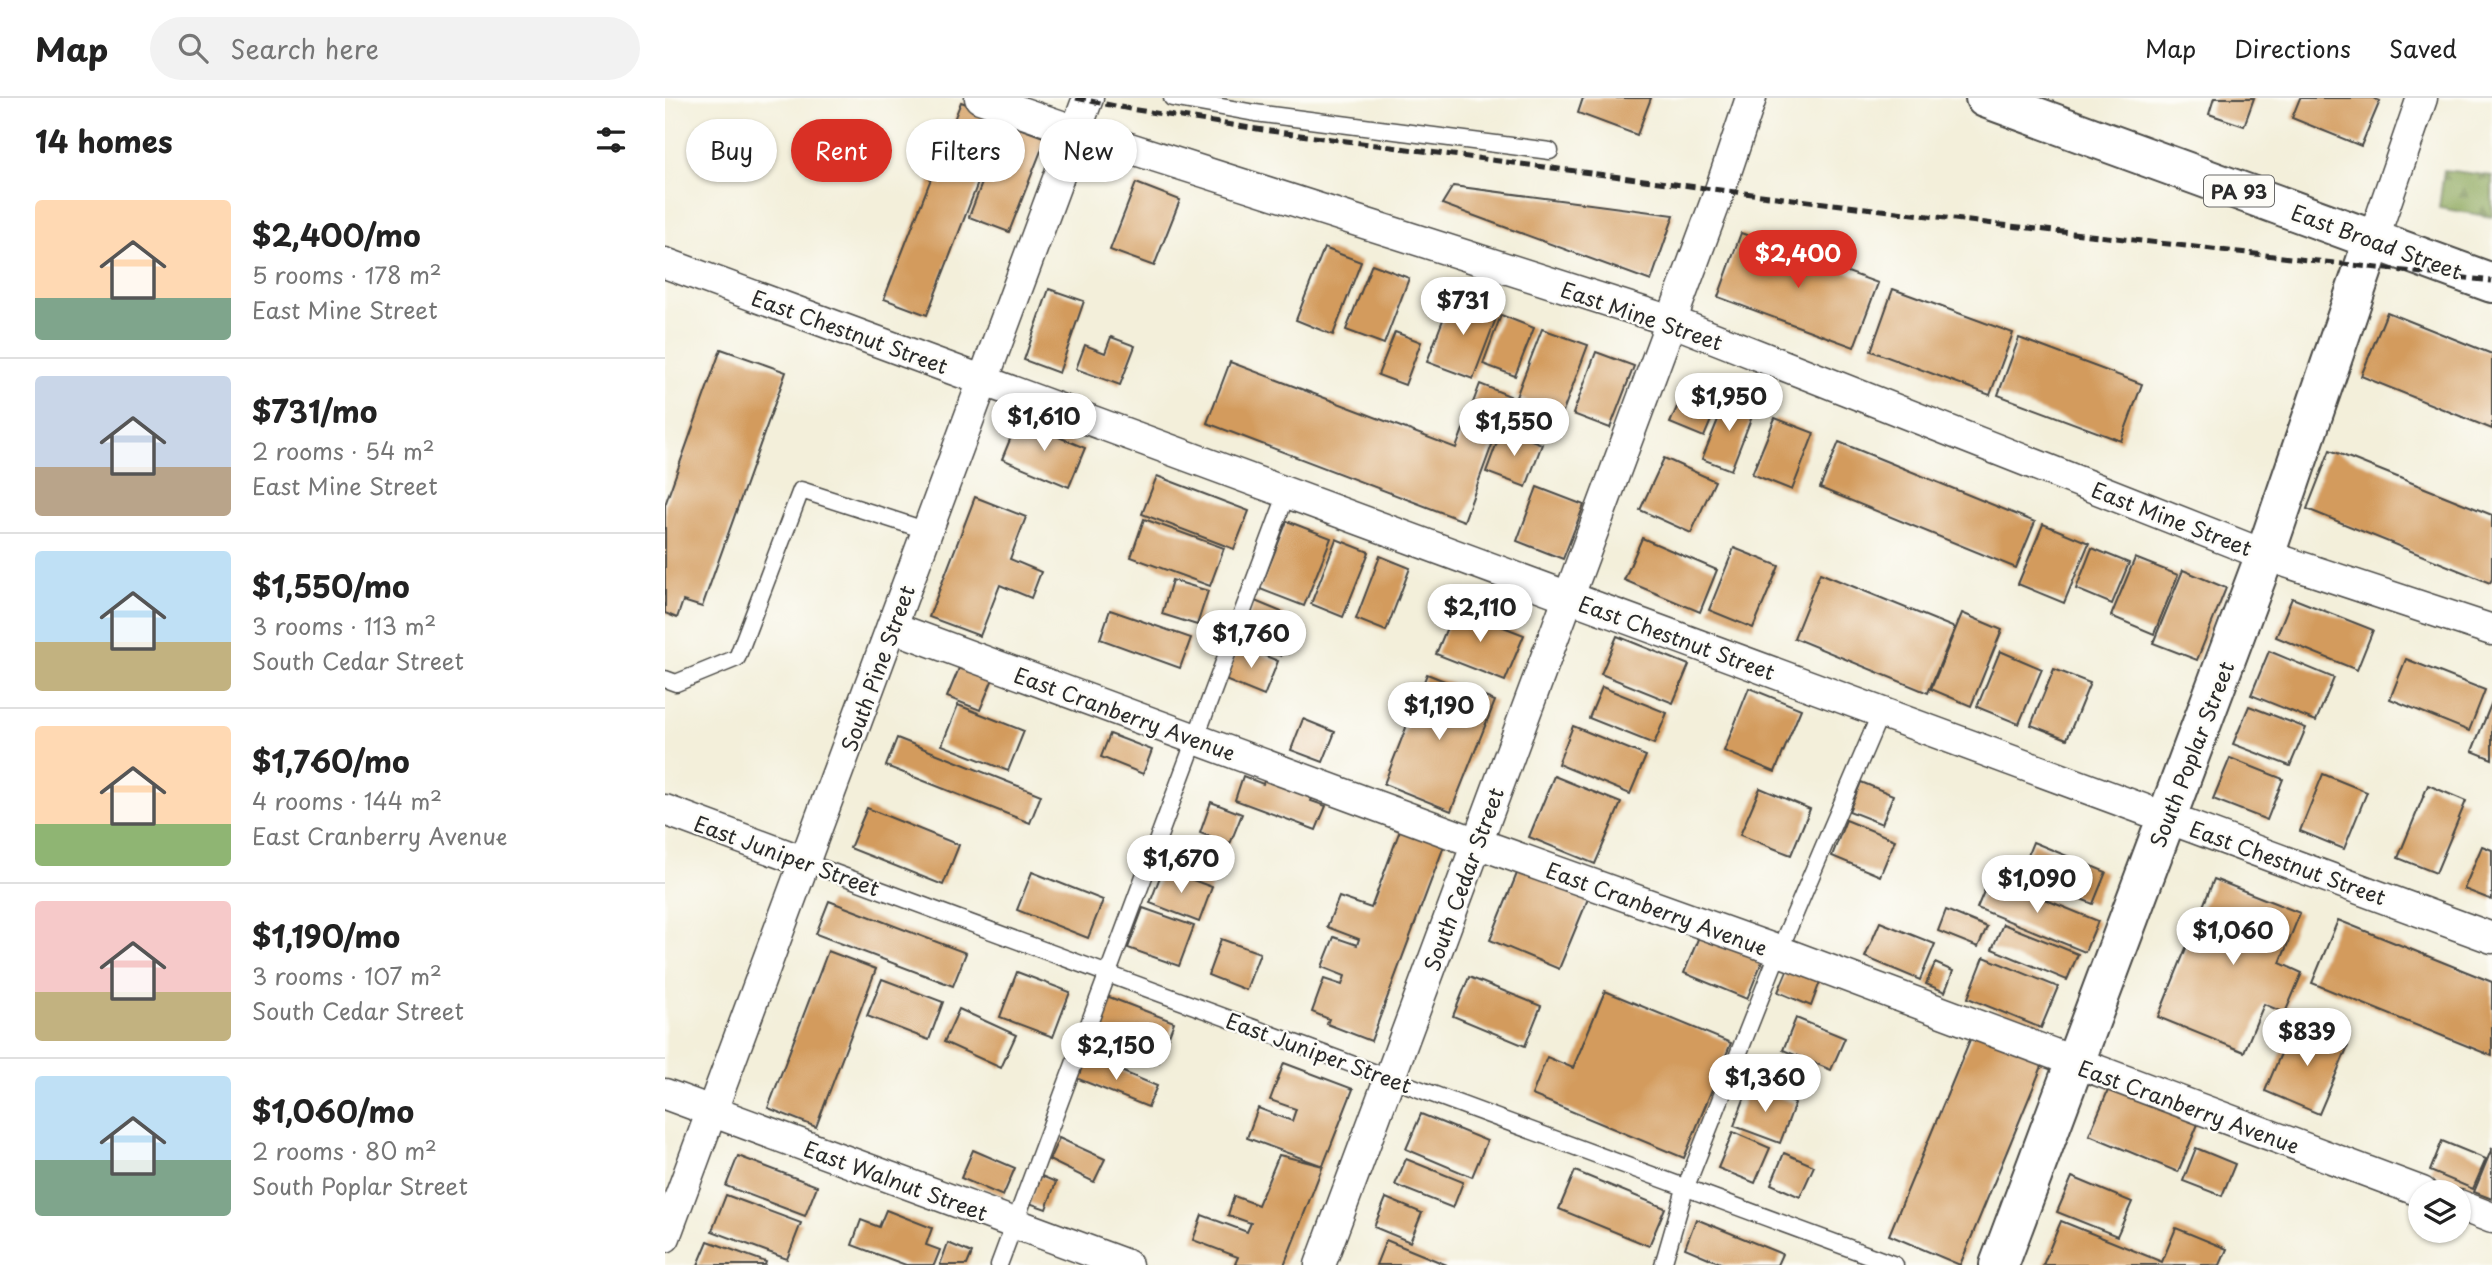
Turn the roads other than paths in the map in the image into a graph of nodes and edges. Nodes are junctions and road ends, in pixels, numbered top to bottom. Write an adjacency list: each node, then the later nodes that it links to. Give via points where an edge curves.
1 (980, 98): 7 (street, East Mine Street)
2 (1088, 98): 8 (street, South Pine Street)
3 (1173, 98): 10 (lane)
4 (1751, 98): 15 (street, South Cedar Street)
5 (1985, 98): 12 (main road, East Broad Street / PA 93)
6 (2422, 98): 12 (street)
7 (1041, 119)
8 (1080, 119)
9 (1137, 150): 15 (street, East Mine Street)
10 (1551, 151)
11 (1057, 182): 16 (street, South Pine Street)
12 (2373, 240): 14 (main road, East Broad Street / PA 93); 19 (main road, South Poplar Street)
13 (665, 263): 16 (street, East Chestnut Street)
14 (2482, 275)
15 (1671, 321): 19 (street, East Mine Street); 20 (street, South Cedar Street)
16 (984, 381): 17 (street, East Chestnut Street); 18 (street, South Pine Street)
17 (1287, 493): 20 (street, East Chestnut Street); 25 (lane)
18 (928, 531): 21 (street, South Pine Street); 23 (lane, via 801,490 737,658 676,683)
19 (2265, 555): 22 (street, East Mine Street); 27 (main road, South Poplar Street)
20 (1569, 597): 24 (street, East Chestnut Street); 28 (street, South Cedar Street)
21 (892, 627): 25 (street, East Cranberry Avenue); 29 (street, South Pine Street)
22 (2492, 630)
23 (665, 679)
24 (1881, 712): 27 (street, East Chestnut Street); 31 (lane)
25 (1195, 739): 28 (street, East Cranberry Avenue); 32 (lane)
26 (665, 810): 29 (street, East Juniper Street)
27 (2167, 817): 30 (street, East Chestnut Street); 33 (main road, South Poplar Street)
28 (1477, 843): 31 (street, East Cranberry Avenue); 34 (street, South Cedar Street)
29 (805, 862): 32 (lane, East Juniper Street); 36 (street, South Pine Street)
30 (2492, 937)
31 (1779, 951): 33 (street, East Cranberry Avenue); 38 (lane)
32 (1108, 974): 34 (lane, East Juniper Street); 41 (lane)
33 (2074, 1064): 37 (street, East Cranberry Avenue); 48 (main road, South Poplar Street)
34 (1389, 1078): 38 (lane, East Juniper Street); 45 (street, South Cedar Street)
35 (665, 1094): 36 (street, East Walnut Street)
36 (712, 1112): 41 (street, East Walnut Street); 42 (street, South Pine Street)
37 (2408, 1187)
38 (1685, 1189): 46 (lane); 47 (lane, East Juniper Street)
39 (2471, 1210): 40 (street)
40 (2492, 1218)
41 (1015, 1223): 43 (lane); 44 (street, East Walnut Street)
42 (665, 1237)
43 (999, 1265)
44 (1127, 1265)
45 (1320, 1265)
46 (1663, 1265)
47 (1895, 1265)
48 (1999, 1265)

